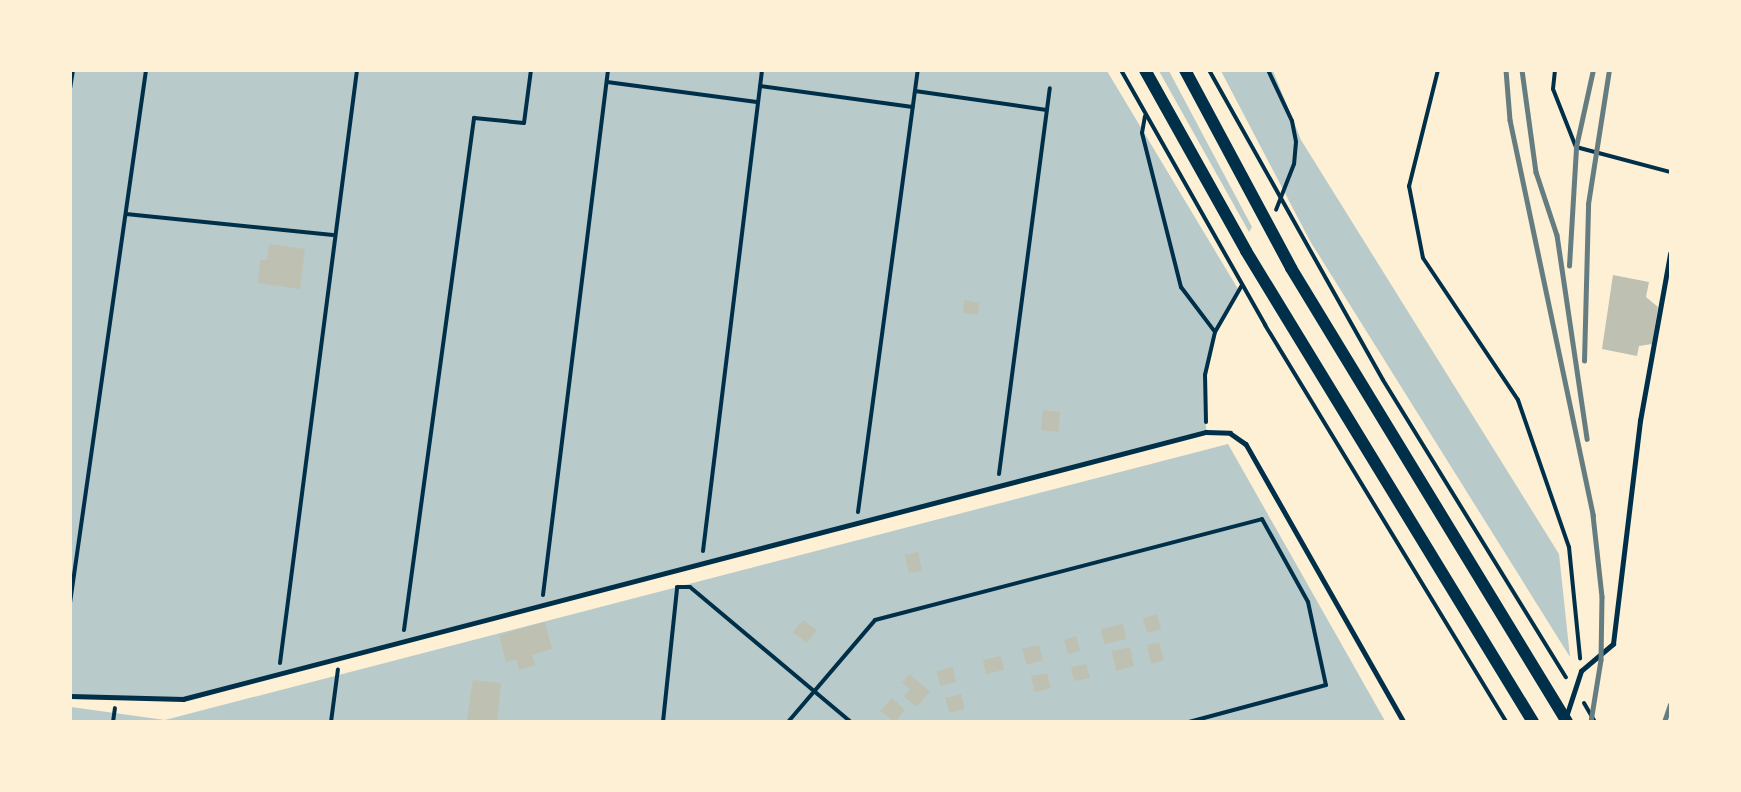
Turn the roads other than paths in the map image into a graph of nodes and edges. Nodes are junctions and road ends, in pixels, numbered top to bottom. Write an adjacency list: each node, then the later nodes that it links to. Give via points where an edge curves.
1 (1145, 70): 6 (main road, via 1246,251)
2 (1185, 70): 7 (main road, via 1291,268)
3 (1671, 254): 7 (lane, via 1640,421 1613,644 1581,671)
4 (70, 696): 5 (lane, via 165,701 679,572 1206,432 1230,432 1246,444)
5 (1404, 722)
6 (1533, 722)
7 (1566, 722)

